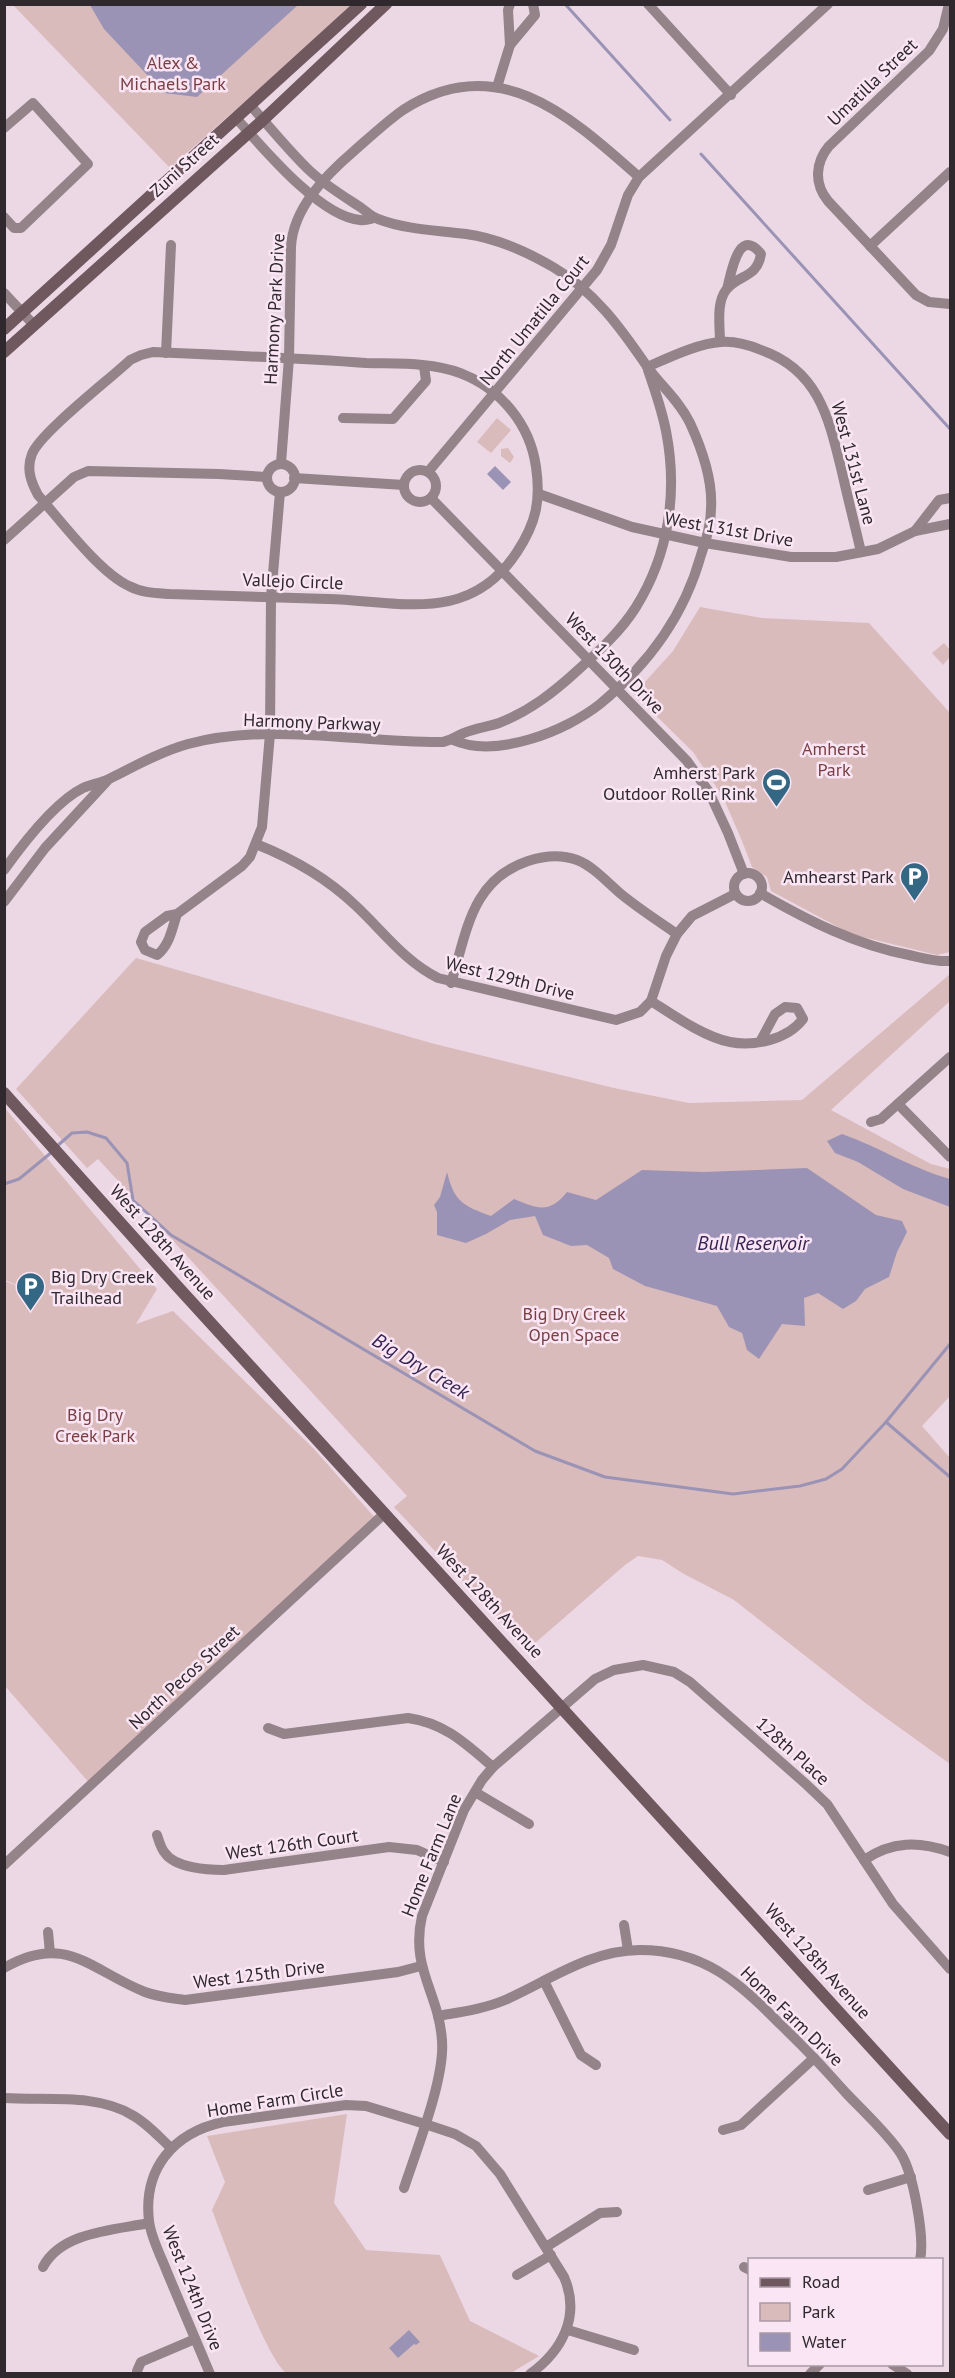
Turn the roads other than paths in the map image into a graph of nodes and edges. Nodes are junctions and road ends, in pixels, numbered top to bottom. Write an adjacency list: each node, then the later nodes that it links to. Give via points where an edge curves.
1 (361, 4): 11 (main road, Zuni Street)
2 (386, 4): 13 (main road, Zuni Street)
3 (510, 4): 8 (street)
4 (534, 4): 8 (street, via 535,15)
5 (648, 4): 10 (street)
6 (828, 4): 10 (street, North Umatilla Court)
7 (949, 4): 23 (street, Umatilla Street, via 943,29 929,51 827,147 819,163 820,186 828,201)
8 (510, 45): 9 (street)
9 (497, 87): 17 (street, Harmony Park Drive, via 553,108 590,133); 18 (street, Harmony Park Drive, via 450,90 419,101 395,116)
10 (731, 95): 17 (street, North Umatilla Court)
11 (250, 105): 12 (main road, Zuni Street); 13 (street, Harmony Parkway)
12 (236, 118): 15 (street, Harmony Parkway); 28 (main road, Zuni Street)
13 (263, 120): 15 (main road, Zuni Street); 18 (street, Harmony Parkway)
14 (4, 128): 20 (street, via 33,103 88,164 21,228 14,228)
15 (248, 132): 19 (street, Harmony Parkway); 29 (main road, Zuni Street)
16 (951, 172): 23 (street)
17 (639, 177): 24 (street, North Umatilla Court, via 621,212 611,245)
18 (323, 182): 19 (street, Harmony Park Drive); 21 (street, Harmony Parkway)
19 (312, 196): 21 (street, Harmony Parkway, via 349,217); 35 (street, Harmony Park Drive, via 297,219 291,239)
20 (4, 217)
21 (374, 218): 24 (street, Harmony Parkway, via 405,228 477,236 510,246 555,268)
22 (171, 245): 34 (street)
23 (870, 246): 27 (street, via 916,295 929,302)
24 (583, 288): 37 (street, Harmony Parkway, via 619,325); 38 (street, North Umatilla Court)
25 (727, 289): 32 (street, via 721,301)
26 (4, 293): 28 (street)
27 (951, 304)
28 (22, 313): 29 (street); 30 (main road, Zuni Street)
29 (34, 325): 31 (main road, Zuni Street)
30 (5, 327): 31 (street)
31 (18, 339): 33 (main road, Zuni Street)
32 (720, 342): 37 (street, West 131st Lane); 55 (street, West 131st Lane, via 768,352 798,371 816,392 831,427)
33 (4, 352)
34 (166, 353): 35 (street, Vallejo Circle); 49 (street, Vallejo Circle, via 147,353 130,360 40,441 32,454 29,471 32,484)
35 (289, 358): 36 (street, Vallejo Circle); 40 (street, Harmony Park Drive)
36 (424, 366): 38 (street, Vallejo Circle, via 460,373); 39 (street, via 426,381 393,419)
37 (647, 367): 52 (street, Harmony Parkway, via 666,432 671,469); 54 (street, Harmony Parkway, via 672,393 704,459 711,509)
38 (496, 393): 41 (street, North Umatilla Court); 46 (street, Vallejo Circle, via 519,421 531,445)
39 (343, 418)
40 (281, 463): 42 (street, via 272,467); 43 (street, via 290,467)
41 (428, 472): 44 (street, via 412,472); 47 (street, via 436,484)
42 (267, 477): 45 (street, via 272,488); 49 (street, via 97,470 74,477)
43 (294, 478): 44 (street); 45 (street, via 289,489)
44 (404, 485): 47 (street, via 413,500)
45 (280, 492): 57 (street)
46 (539, 494): 52 (street, West 131st Drive); 56 (street, Vallejo Circle, via 526,536)
47 (430, 498): 56 (street, West 130th Drive)
48 (951, 498): 51 (street, West 131st Drive, via 939,500)
49 (45, 503): 53 (street); 57 (street, Vallejo Circle, via 106,570 129,587 156,594)
50 (951, 524): 51 (street, West 131st Drive)
51 (915, 531): 55 (street, West 131st Drive, via 878,549)
52 (666, 535): 54 (street, West 131st Drive); 58 (street, Harmony Parkway, via 654,574 636,607)
53 (4, 540)
54 (705, 543): 55 (street, West 131st Drive, via 791,557 836,557); 59 (street, Harmony Parkway, via 672,624)
55 (861, 552)
56 (503, 570): 57 (street, Vallejo Circle, via 477,592 441,604); 58 (street, West 130th Drive)
57 (271, 597): 60 (street)
58 (588, 660): 59 (street, West 130th Drive); 61 (street, Harmony Parkway, via 542,701 514,717)
59 (618, 689): 61 (street, Harmony Parkway, via 569,724 540,736 478,746); 65 (street, West 130th Drive, via 687,761 709,792)
60 (270, 734): 61 (street, Harmony Parkway); 62 (street, Harmony Parkway, via 183,746 148,758); 63 (street, via 262,827)
61 (453, 740)
62 (107, 780): 64 (street, Harmony Parkway, via 81,789 66,800 29,837); 68 (street, Harmony Parkway, via 40,854)
63 (256, 844): 69 (street, via 242,866); 72 (street, West 129th Drive, via 325,881 412,961 426,972)
64 (4, 870)
65 (744, 874): 66 (street, via 753,874 759,880); 67 (street, via 735,882)
66 (760, 893): 67 (street, via 750,901); 71 (street, via 857,942 924,958)
67 (735, 894): 70 (street, via 692,916)
68 (4, 902)
69 (177, 914)
70 (677, 934): 72 (street, via 578,860 536,858 498,876 483,892); 73 (street)
71 (951, 960)
72 (451, 982): 73 (street, West 129th Drive, via 616,1020 640,1012)
73 (651, 1001): 74 (street, via 687,1025 730,1042)
74 (760, 1042)
75 (951, 1057): 77 (street)
76 (4, 1093): 80 (main road, West 128th Avenue)
77 (898, 1104): 78 (street, via 881,1119); 79 (street)
78 (871, 1122)
79 (950, 1158)
80 (385, 1513): 81 (main road, West 128th Avenue); 90 (street, North Pecos Street)
81 (562, 1706): 83 (street, Home Farm Lane); 88 (street, 128th Place, via 595,1679 614,1670 643,1665 674,1672 827,1804); 105 (main road, West 128th Avenue)
82 (268, 1728): 83 (street, via 284,1734 416,1719 446,1729)
83 (493, 1767): 84 (street, Home Farm Lane)
84 (475, 1792): 85 (street); 89 (street, Home Farm Lane)
85 (529, 1824)
86 (157, 1835): 89 (street, West 126th Court, via 170,1858 207,1870 389,1847 417,1850)
87 (951, 1852): 88 (street, via 913,1843 885,1848)
88 (864, 1860): 97 (street, 128th Place, via 893,1904)
89 (444, 1862): 95 (street, Home Farm Lane, via 418,1932)
90 (4, 1865)
91 (624, 1925): 93 (street)
92 (48, 1932): 94 (street)
93 (628, 1950): 98 (street, Home Farm Drive, via 591,1959); 100 (street, Home Farm Drive, via 687,1958 729,1977)
94 (50, 1953): 95 (street, West 125th Drive, via 77,1957 152,1994 185,2000); 96 (street, West 125th Drive, via 33,1954)
95 (421, 1966): 99 (street, Home Farm Lane)
96 (4, 1968)
97 (951, 1969)
98 (544, 1981): 99 (street, Home Farm Drive, via 492,2005); 101 (street, via 581,2055)
99 (438, 2016): 103 (street, Home Farm Lane, via 441,2060)
100 (814, 2058): 104 (street, via 741,2125); 107 (street, Home Farm Drive, via 901,2153)
101 (596, 2065)
102 (4, 2098): 106 (street, via 117,2108 134,2116)
103 (425, 2124): 106 (street, Home Farm Circle, via 346,2104 210,2125 186,2135); 108 (street, Home Farm Lane); 112 (street, Home Farm Circle, via 455,2134 485,2154)
104 (723, 2130)
105 (951, 2134)
106 (171, 2148): 111 (street, West 124th Drive, via 151,2182)
107 (911, 2177): 109 (street); 113 (street, Home Farm Drive)
108 (404, 2188)
109 (868, 2190)
110 (617, 2212): 112 (street, via 600,2213)
111 (149, 2223): 114 (street, via 69,2243 53,2251); 117 (street, West 124th Drive)
112 (549, 2251): 115 (street); 116 (street, Home Farm Circle, via 570,2295)
113 (920, 2258)
114 (43, 2267)
115 (517, 2275)
116 (567, 2330): 118 (street); 121 (street, via 553,2354)
117 (195, 2339): 119 (street, via 141,2362); 120 (street, West 124th Drive)
118 (634, 2350)
119 (137, 2371)
120 (210, 2373)
121 (530, 2373)

